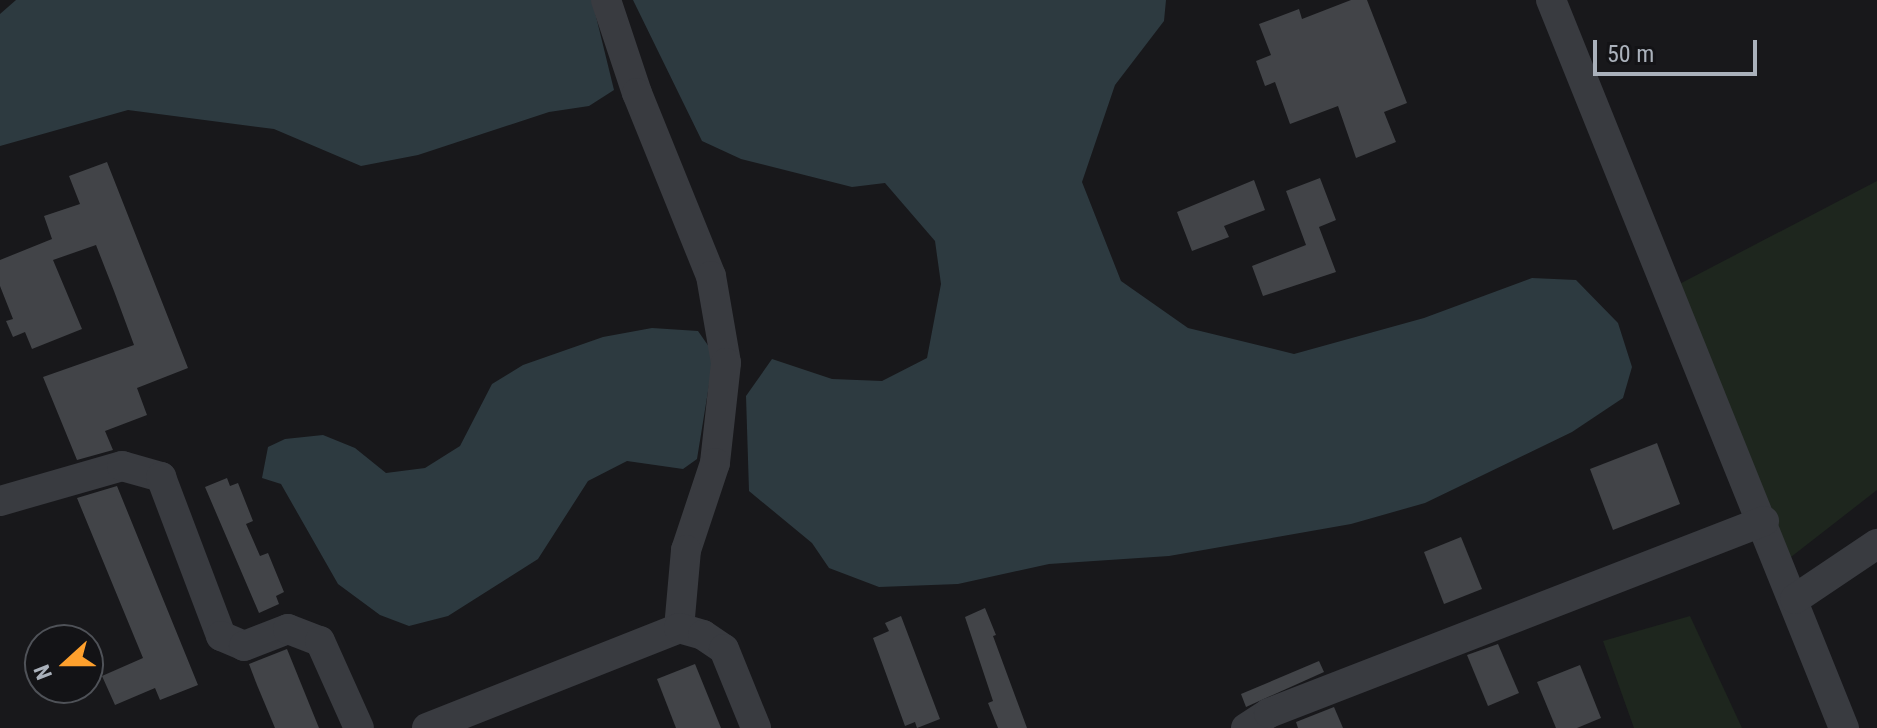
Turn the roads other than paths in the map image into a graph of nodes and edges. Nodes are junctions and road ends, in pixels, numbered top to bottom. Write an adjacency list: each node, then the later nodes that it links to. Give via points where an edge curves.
1 (606, 0): 7 (street, via 637,93 711,276 726,363 715,463 686,550)
2 (1551, 0): 4 (street)
3 (0, 501): 8 (street, via 122,466 161,477 221,636 244,646 288,629 320,641)
4 (1764, 521): 6 (street); 11 (street, via 1269,713)
5 (1877, 544): 6 (street)
6 (1795, 599): 12 (street)
7 (679, 628): 9 (street); 10 (street, via 724,649)
8 (359, 728)
9 (427, 728)
10 (756, 728)
11 (1246, 728)
12 (1844, 728)

